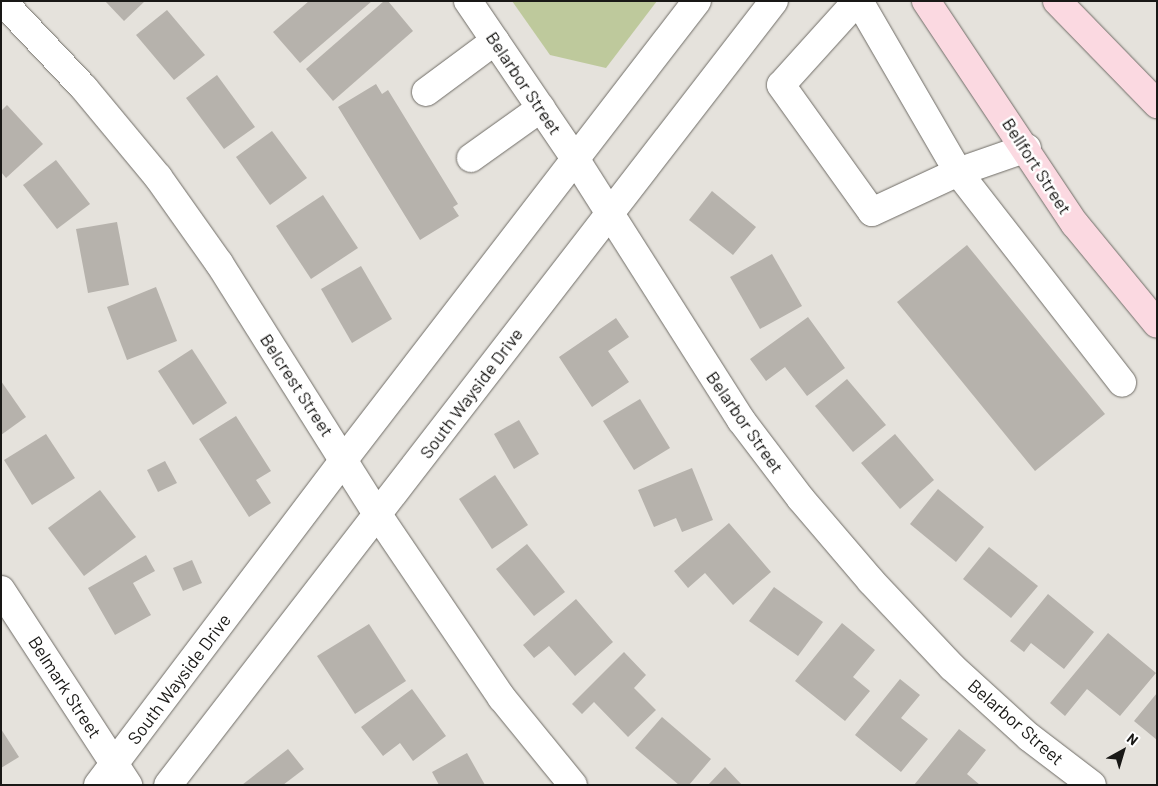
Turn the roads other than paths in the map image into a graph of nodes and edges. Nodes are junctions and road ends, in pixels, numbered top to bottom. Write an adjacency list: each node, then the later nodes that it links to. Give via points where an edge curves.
1 (2, 1): 19 (street, Belcrest Street, via 84,88 158,177 219,264)
2 (468, 1): 8 (street, Belarbor Street)
3 (697, 1): 14 (street, South Wayside Drive)
4 (774, 1): 16 (street, South Wayside Drive)
5 (858, 1): 15 (street); 15 (street, via 782,85 872,212)
6 (926, 1): 12 (main road, Bellfort Street)
7 (1057, 1): 10 (main road)
8 (495, 41): 9 (street); 11 (street, Belarbor Street)
9 (426, 92)
10 (1157, 104)
11 (541, 108): 13 (street); 14 (street, Belarbor Street)
12 (1027, 148): 15 (street); 17 (main road, Bellfort Street, via 1075,224)
13 (470, 158)
14 (576, 160): 16 (street, Belarbor Street); 19 (street, South Wayside Drive)
15 (958, 172): 18 (street)
16 (607, 214): 20 (street, South Wayside Drive); 25 (street, Belarbor Street, via 741,420 801,499 871,581 952,667)
17 (1157, 324)
18 (1122, 383)
19 (345, 458): 20 (street, Belcrest Street); 22 (street, South Wayside Drive)
20 (378, 515): 23 (street, South Wayside Drive); 24 (street, Belcrest Street, via 502,698)
21 (1, 590): 22 (street, Belmark Street)
22 (114, 778)
23 (168, 785)
24 (573, 785)
25 (1092, 785)

